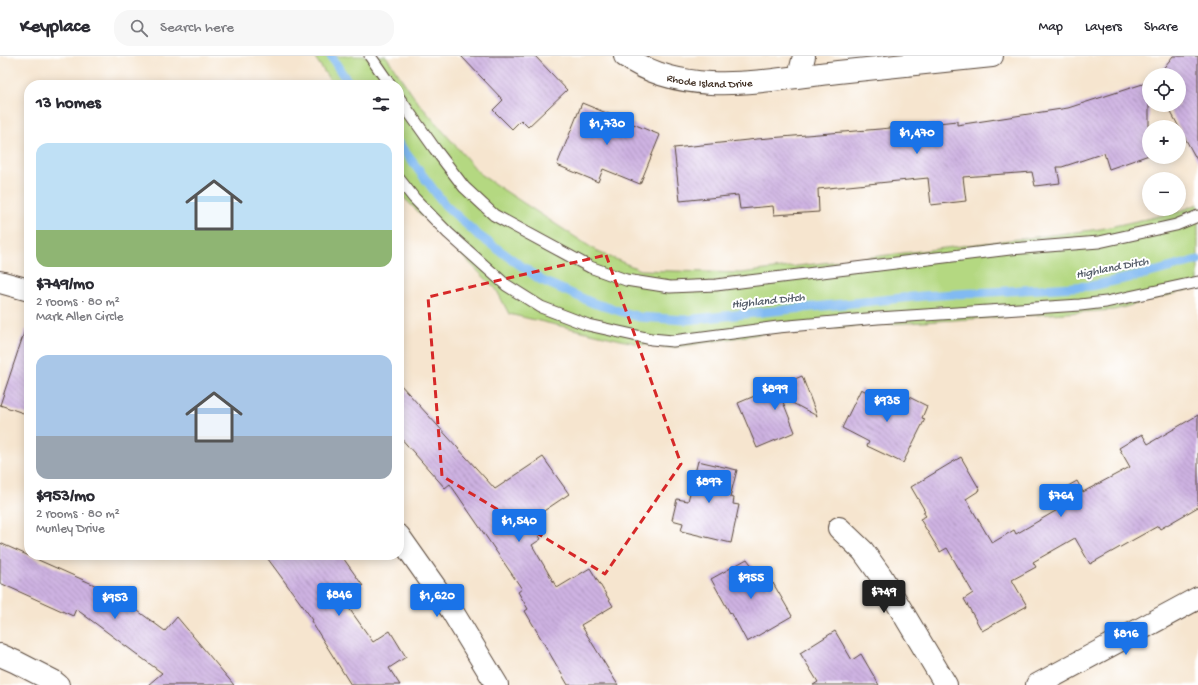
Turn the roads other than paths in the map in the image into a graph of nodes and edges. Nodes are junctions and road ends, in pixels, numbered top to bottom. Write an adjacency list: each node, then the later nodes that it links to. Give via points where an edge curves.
1 (370, 56): 5 (lane)
2 (625, 56): 4 (street, Rhode Island Drive, via 655,73 712,84 755,82)
3 (992, 56): 4 (street, Rhode Island Drive)
4 (802, 66)
5 (387, 80)
6 (404, 105): 8 (lane, via 464,187 494,215 590,267 626,280 670,287 716,285 1010,249 1099,242 1176,225)
7 (404, 185): 10 (lane, via 448,233 506,285 541,307 588,325 651,339 673,341 778,327 878,318 1080,305 1106,302)
8 (1198, 216)
9 (0, 282): 11 (street)
10 (1198, 282)
11 (24, 289)
12 (839, 528): 18 (street, via 863,551 881,576)
13 (404, 543): 17 (street, via 452,611)
14 (1198, 598): 19 (street)
15 (0, 655): 16 (street)
16 (58, 685)
17 (498, 685)
18 (946, 685)
19 (1037, 685)

